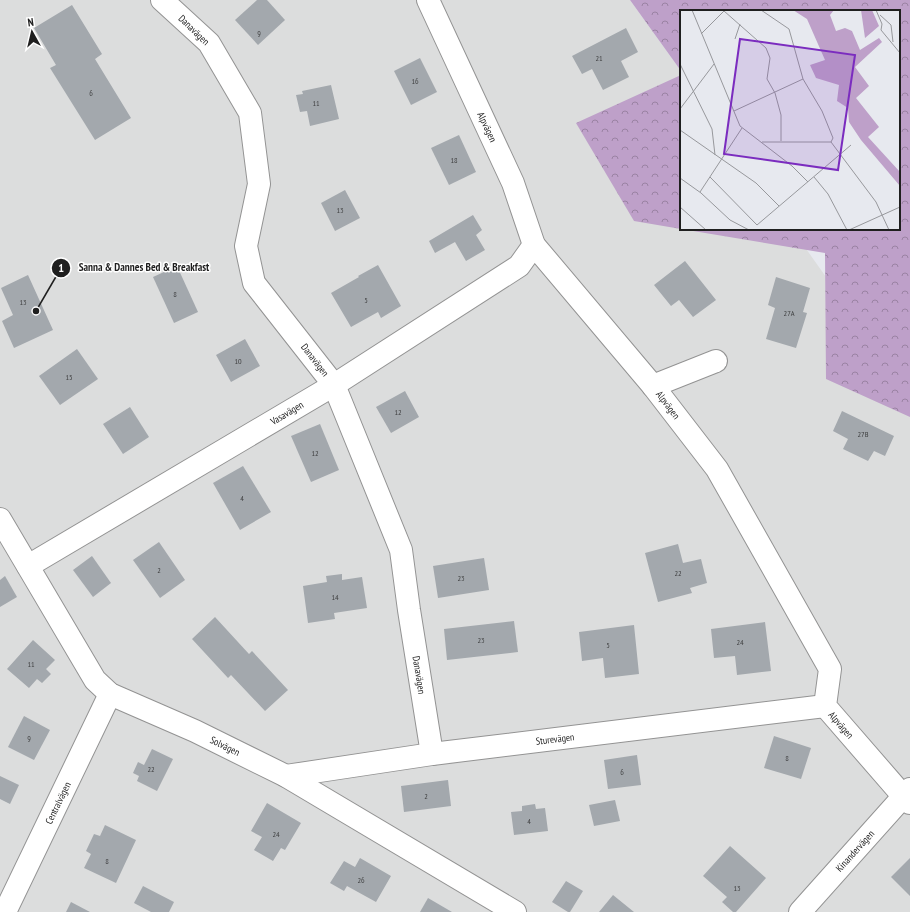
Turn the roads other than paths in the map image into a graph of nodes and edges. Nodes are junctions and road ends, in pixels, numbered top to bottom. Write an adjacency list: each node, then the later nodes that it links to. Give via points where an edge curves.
1 (162, 0): 5 (street, Danavägen, via 209,43 250,113 259,184 246,246 254,283)
2 (428, 0): 3 (street, Alpvägen, via 513,183)
3 (534, 245): 5 (street, Vasavägen, via 519,266); 6 (street, Alpvägen)
4 (716, 361): 6 (street)
5 (334, 384): 8 (street, Vasavägen); 11 (street, Danavägen, via 401,550)
6 (653, 386): 10 (street, Alpvägen, via 717,469 830,669)
7 (0, 519): 8 (street, Solvägen)
8 (28, 566): 9 (street, Solvägen, via 95,680)
9 (110, 694): 12 (street, Solvägen, via 195,731); 14 (street, Centralvägen)
10 (825, 706): 11 (street, Sturevägen); 13 (street, Alpvägen)
11 (432, 754): 12 (street, Sturevägen)
12 (286, 776): 15 (street, Solvägen)
13 (908, 796): 16 (street, Kinandervägen)
14 (5, 912)
15 (515, 912)
16 (800, 912)

